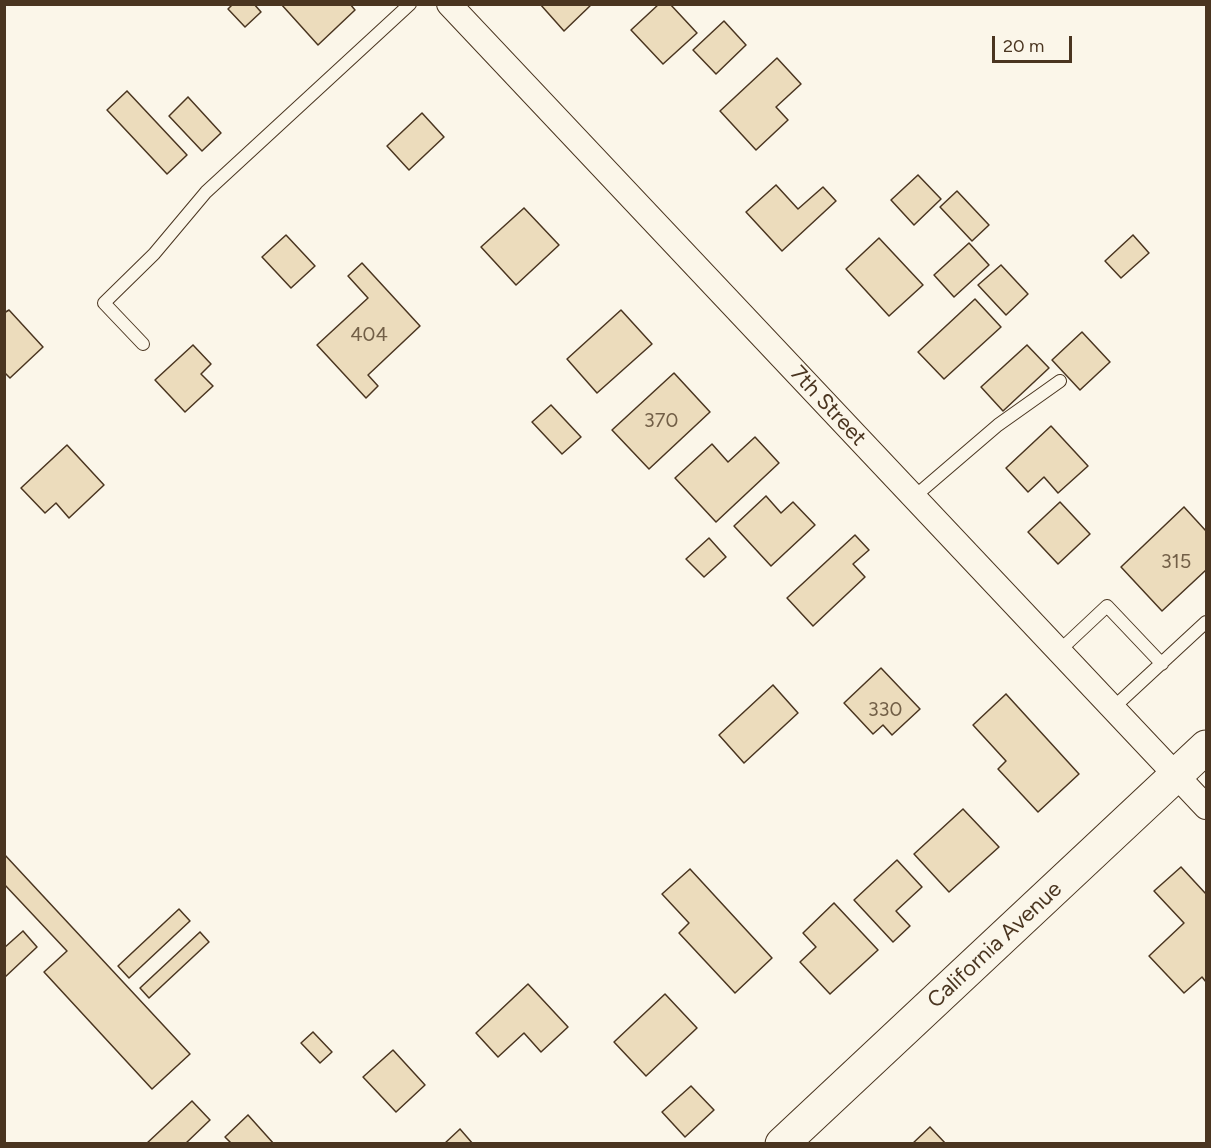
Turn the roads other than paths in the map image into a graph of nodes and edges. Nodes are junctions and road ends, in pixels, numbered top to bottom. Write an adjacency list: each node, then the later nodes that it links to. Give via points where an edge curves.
1 (410, 4): 3 (lane, via 206,192 104,303)
2 (448, 4): 5 (street, 7th Street)
3 (143, 344)
4 (1060, 381): 5 (lane, via 998,425)
5 (914, 497): 7 (street, 7th Street)
6 (1206, 622): 8 (lane)
7 (1059, 651): 8 (lane, via 1107,606); 9 (street, 7th Street)
8 (1162, 664): 9 (lane)
9 (1113, 708): 11 (street, 7th Street)
10 (1206, 747): 11 (main road, California Avenue)
11 (1176, 775): 12 (street, 7th Street); 13 (main road, California Avenue)
12 (1206, 807)
13 (792, 1140)

